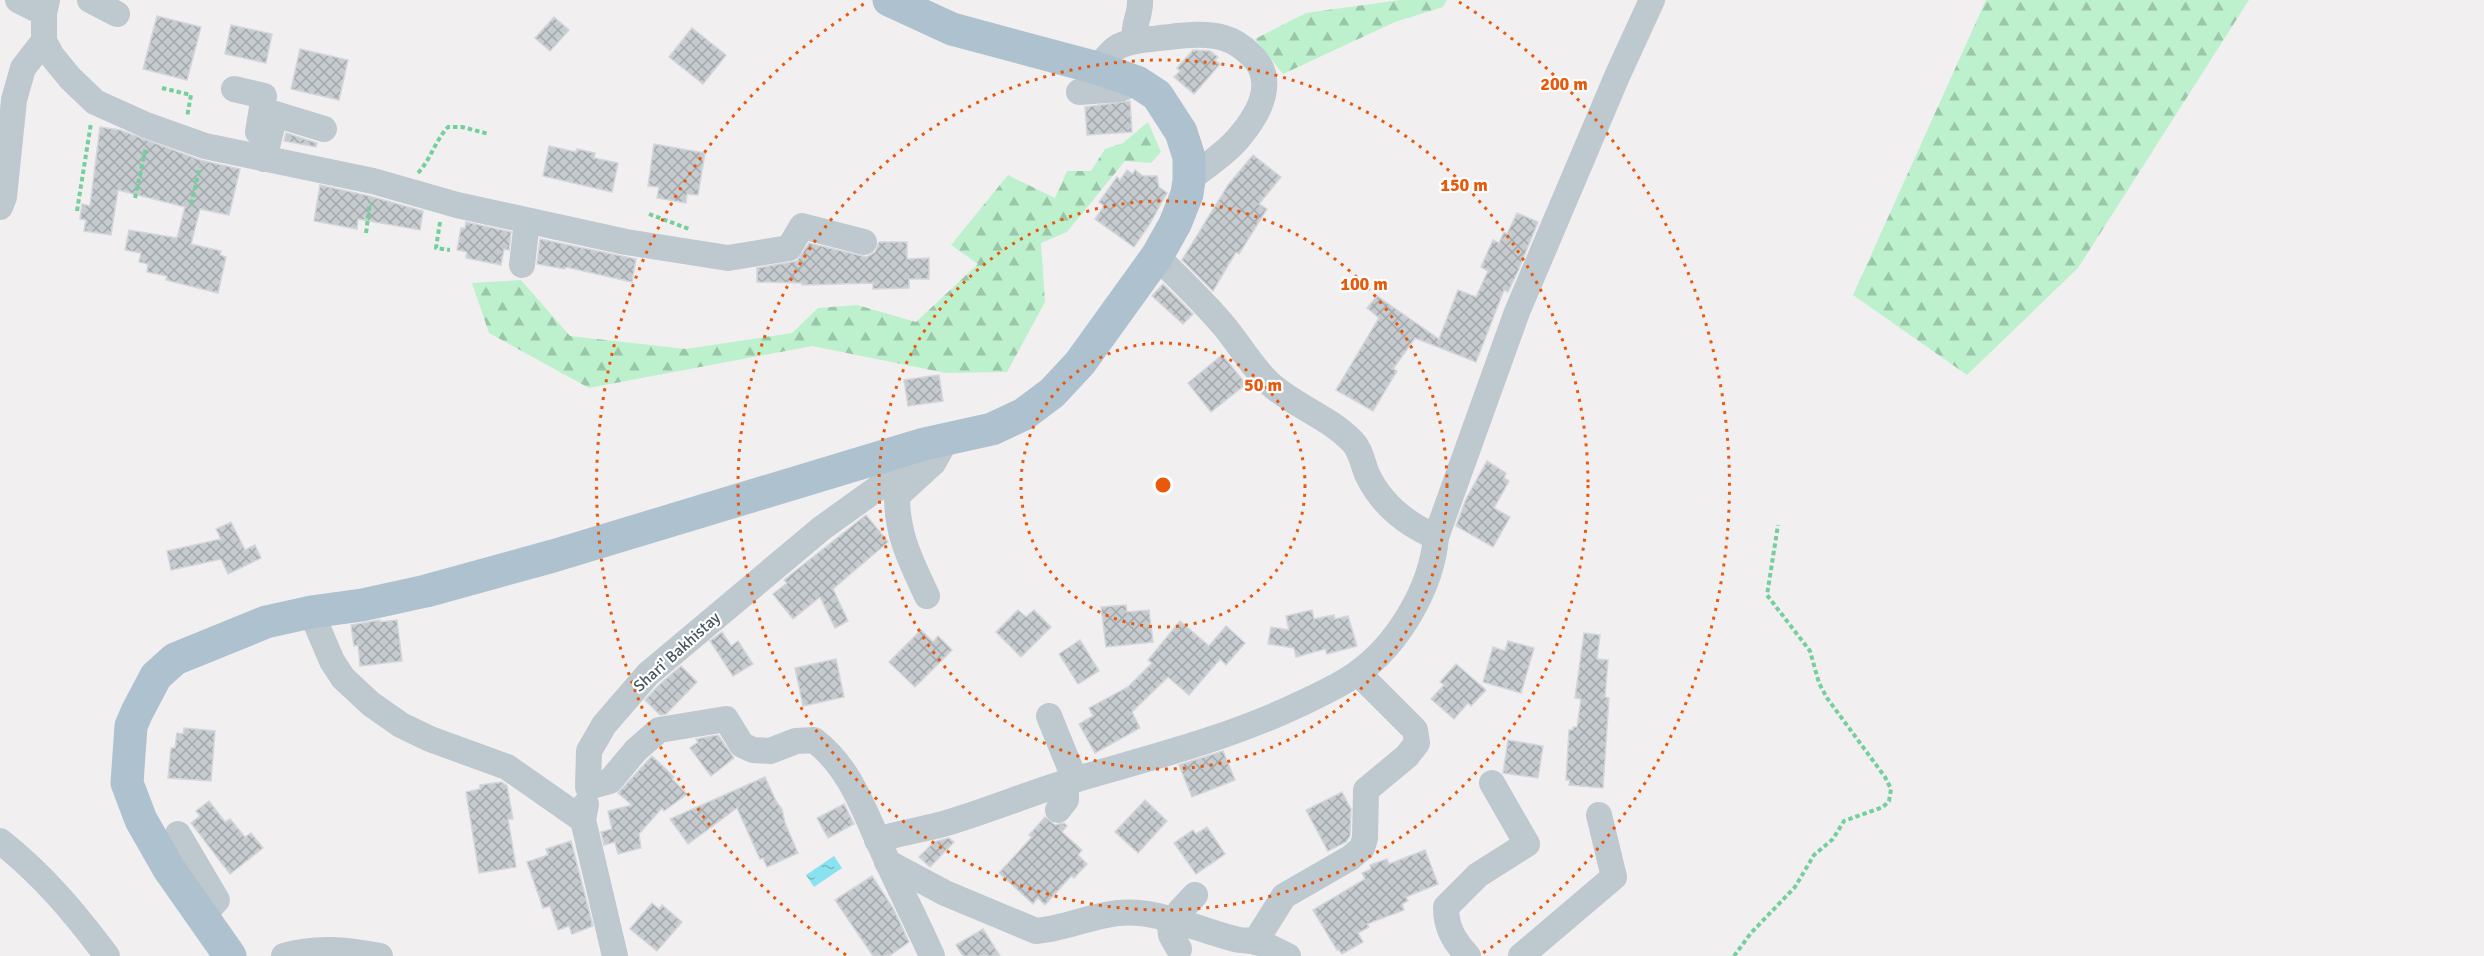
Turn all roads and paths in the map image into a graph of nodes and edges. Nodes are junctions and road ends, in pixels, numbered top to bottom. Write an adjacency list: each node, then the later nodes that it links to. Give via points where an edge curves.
1 (18, 0): 6 (street)
2 (90, 0): 7 (street)
3 (889, 0): 10 (main road, via 952,29)
4 (1140, 0): 9 (street, via 1134,27)
5 (1652, 0): 35 (street, via 1517,312)
6 (45, 7): 8 (street)
7 (117, 14)
8 (44, 41): 13 (street, via 70,78); 25 (street, via 23,68 14,100)
9 (1136, 41): 10 (street, via 1116,48); 19 (street, via 1222,37 1246,50 1263,69 1265,88 1253,119 1240,137)
10 (1088, 80): 19 (main road, via 1137,82 1157,95 1182,132 1189,157)
11 (162, 88): 17 (path, via 190,95)
12 (234, 89): 18 (street, via 264,96)
13 (95, 102): 14 (street); 26 (path)
14 (146, 126): 17 (street); 22 (path, via 147,141)
15 (324, 129): 18 (street, via 275,114)
16 (489, 134): 21 (path, via 448,127 427,163)
17 (194, 142): 18 (street); 24 (path)
18 (259, 157): 20 (street)
19 (1189, 180): 31 (main road, via 1175,224)
20 (373, 181): 21 (street); 28 (path)
21 (404, 190): 23 (street)
22 (135, 198)
23 (444, 201): 27 (street); 30 (path, via 436,248)
24 (191, 204)
25 (0, 207)
26 (77, 211)
27 (527, 221): 29 (street, via 572,222 626,242 728,258 789,248 802,226); 32 (street)
28 (366, 233)
29 (864, 242)
30 (450, 250)
31 (1157, 256): 33 (main road, via 1080,363 1052,393 1024,414 992,429); 35 (street, via 1223,324 1269,383 1351,440 1387,505)
32 (522, 265)
33 (935, 442): 36 (street, via 933,463 897,496 897,522); 37 (main road, via 522,565 383,601); 42 (street, Shari' Bakhistay, via 908,467 822,528 648,674 604,725 589,751)
34 (1778, 525): 63 (path, via 1767,596 1810,651 1827,698 1891,789 1889,801 1883,807 1844,821 1833,840 1814,855 1795,888)
35 (1436, 537): 38 (street, via 1430,571 1413,608 1393,637)
36 (927, 596)
37 (311, 612): 45 (street, via 343,678 371,704 430,739 507,767); 50 (main road, via 266,622 175,659 156,676 131,726 127,783 132,800 169,869)
38 (1358, 674): 40 (street, via 1268,719); 52 (street, via 1415,730 1417,743 1366,790 1362,849 1284,896)
39 (1049, 716): 40 (street)
40 (1070, 781): 43 (street, via 1066,800); 48 (street, via 943,824)
41 (1492, 783): 61 (street, via 1527,844 1478,875 1446,907 1449,930)
42 (588, 787): 45 (street, Shari' Bakhistay); 48 (street, via 610,781 659,730 726,719 742,745 753,750 770,751 796,741 814,740 827,750 861,799)
43 (1058, 810)
44 (1599, 815): 62 (street, via 1614,877)
45 (583, 819): 54 (street)
46 (178, 834): 50 (street, via 217,900)
47 (0, 841): 55 (street, via 45,879)
48 (882, 851): 51 (street, via 945,893 1036,931 1118,913); 59 (street)
49 (1195, 895): 51 (street)
50 (202, 916): 56 (main road)
51 (1172, 920): 52 (street); 53 (street, via 1171,935)
52 (1255, 942): 60 (street)
53 (1179, 949)
54 (621, 954)
55 (107, 956)
56 (230, 956)
57 (284, 956): 58 (street, via 316,949 343,949)
58 (380, 956)
59 (932, 956)
60 (1288, 956)
61 (1468, 956)
62 (1521, 956)
63 (1734, 956)

